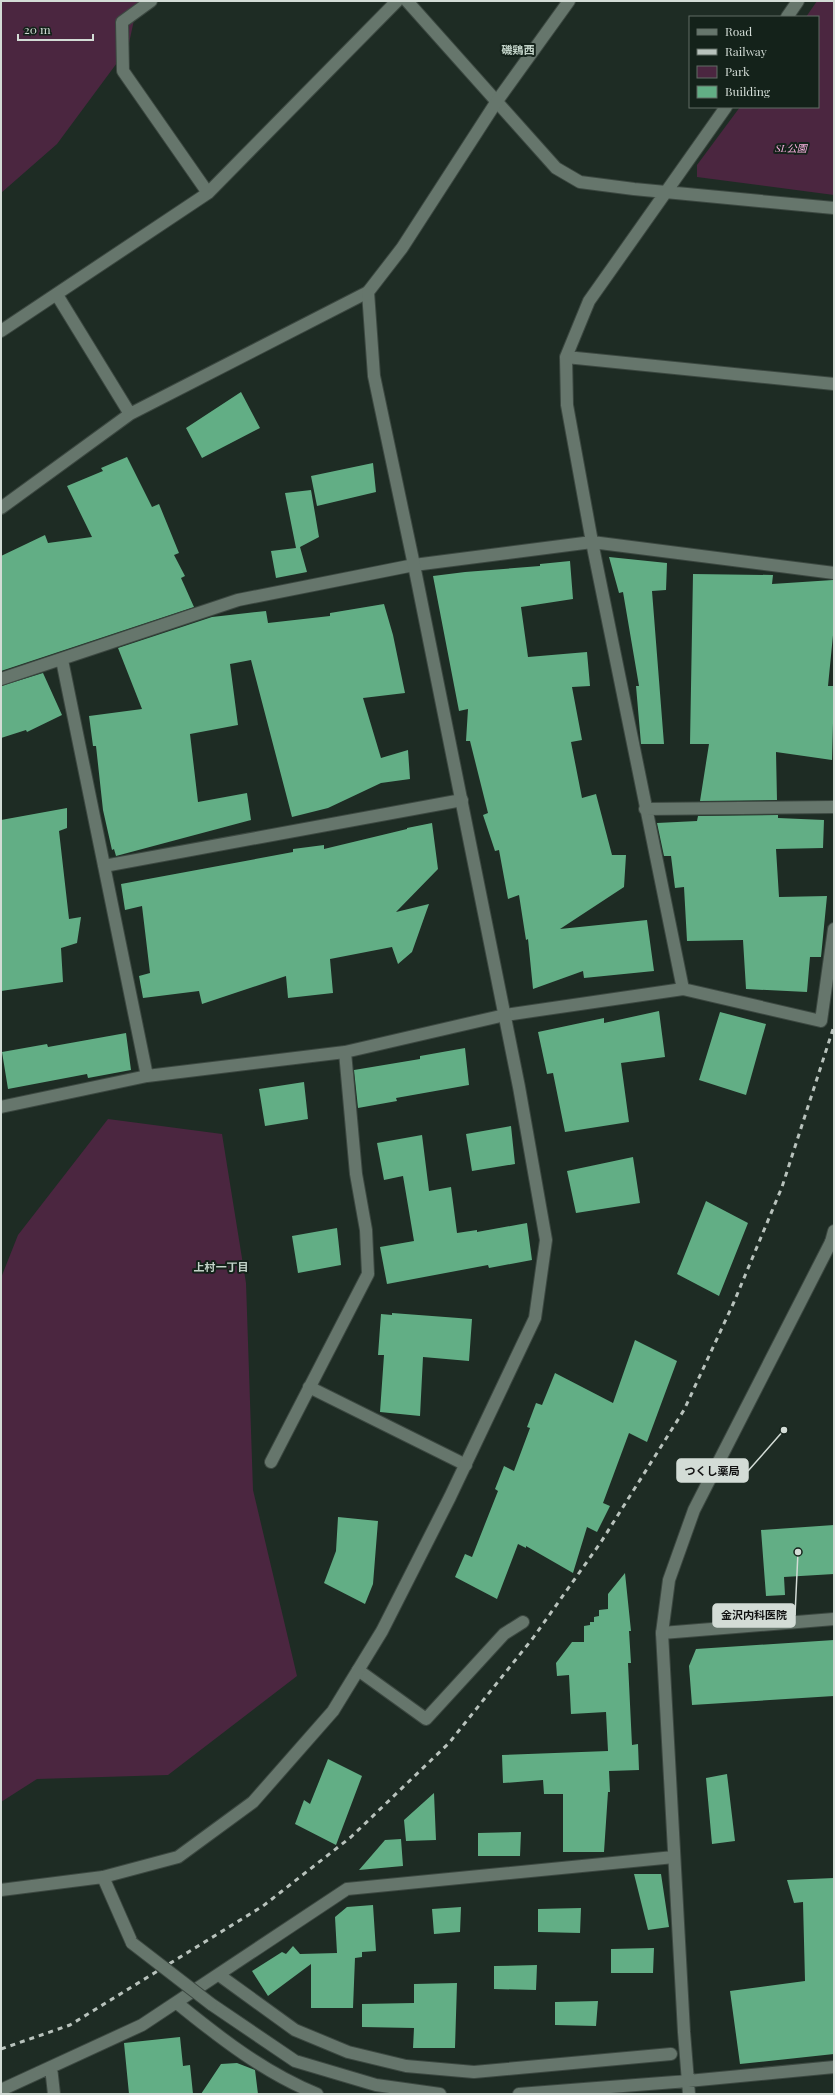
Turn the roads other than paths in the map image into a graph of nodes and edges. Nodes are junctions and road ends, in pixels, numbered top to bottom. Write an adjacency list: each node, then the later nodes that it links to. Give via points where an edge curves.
1 (151, 1): 10 (street, via 122,22 124,71)
2 (397, 1): 10 (street)
3 (407, 1): 7 (street)
4 (569, 1): 7 (street)
5 (798, 1): 6 (street)
6 (788, 16)
7 (497, 101): 9 (street, via 556,168 580,182); 12 (street, via 402,248)
8 (725, 108): 9 (street)
9 (668, 192): 11 (street); 15 (street, via 589,301)
10 (208, 193): 13 (street)
11 (834, 208)
12 (368, 292): 17 (street); 20 (street, via 374,376)
13 (57, 294): 14 (street); 17 (street)
14 (1, 332)
15 (566, 357): 16 (street); 19 (street, via 567,405)
16 (834, 384)
17 (130, 414): 18 (street)
18 (1, 508)
19 (592, 542): 20 (street); 21 (street); 26 (street)
20 (414, 565): 22 (street, via 238,600); 24 (street)
21 (834, 573)
22 (62, 660): 23 (street); 27 (street)
23 (1, 679)
24 (462, 800): 27 (street); 30 (street)
25 (834, 808): 26 (street)
26 (645, 809): 29 (street)
27 (104, 866): 32 (street)
28 (834, 929): 29 (street, via 822,1021)
29 (683, 989): 30 (street)
30 (505, 1015): 31 (street); 37 (street, via 546,1240 535,1318)
31 (345, 1052): 32 (street); 35 (street, via 356,1174 366,1230 368,1274)
32 (147, 1076): 33 (street)
33 (1, 1107)
34 (833, 1238): 40 (street, via 694,1510 669,1580)
35 (309, 1387): 36 (street); 37 (street)
36 (271, 1462)
37 (466, 1465): 41 (street, via 382,1631)
38 (834, 1619): 40 (street)
39 (523, 1622): 41 (street, via 504,1634 426,1719)
40 (662, 1633): 42 (street)
41 (358, 1670): 43 (street, via 334,1711 253,1802 178,1857)
42 (674, 1857): 45 (street, via 347,1889); 50 (street)
43 (103, 1877): 44 (street); 54 (street, bridge, via 132,1944 211,2004 295,2061 376,2085)
44 (1, 1890)
45 (219, 1975): 46 (street); 47 (street, via 295,2030 348,2052 406,2066 474,2072)
46 (177, 2003): 48 (street, via 142,2025); 53 (street, via 224,2041 298,2086)
47 (671, 2054)
48 (51, 2067): 51 (street); 52 (street)
49 (834, 2067): 50 (street)
50 (688, 2081): 55 (street); 56 (street)
51 (1, 2090)
52 (54, 2094)
53 (317, 2094)
54 (440, 2094)
55 (519, 2094)
56 (689, 2094)

